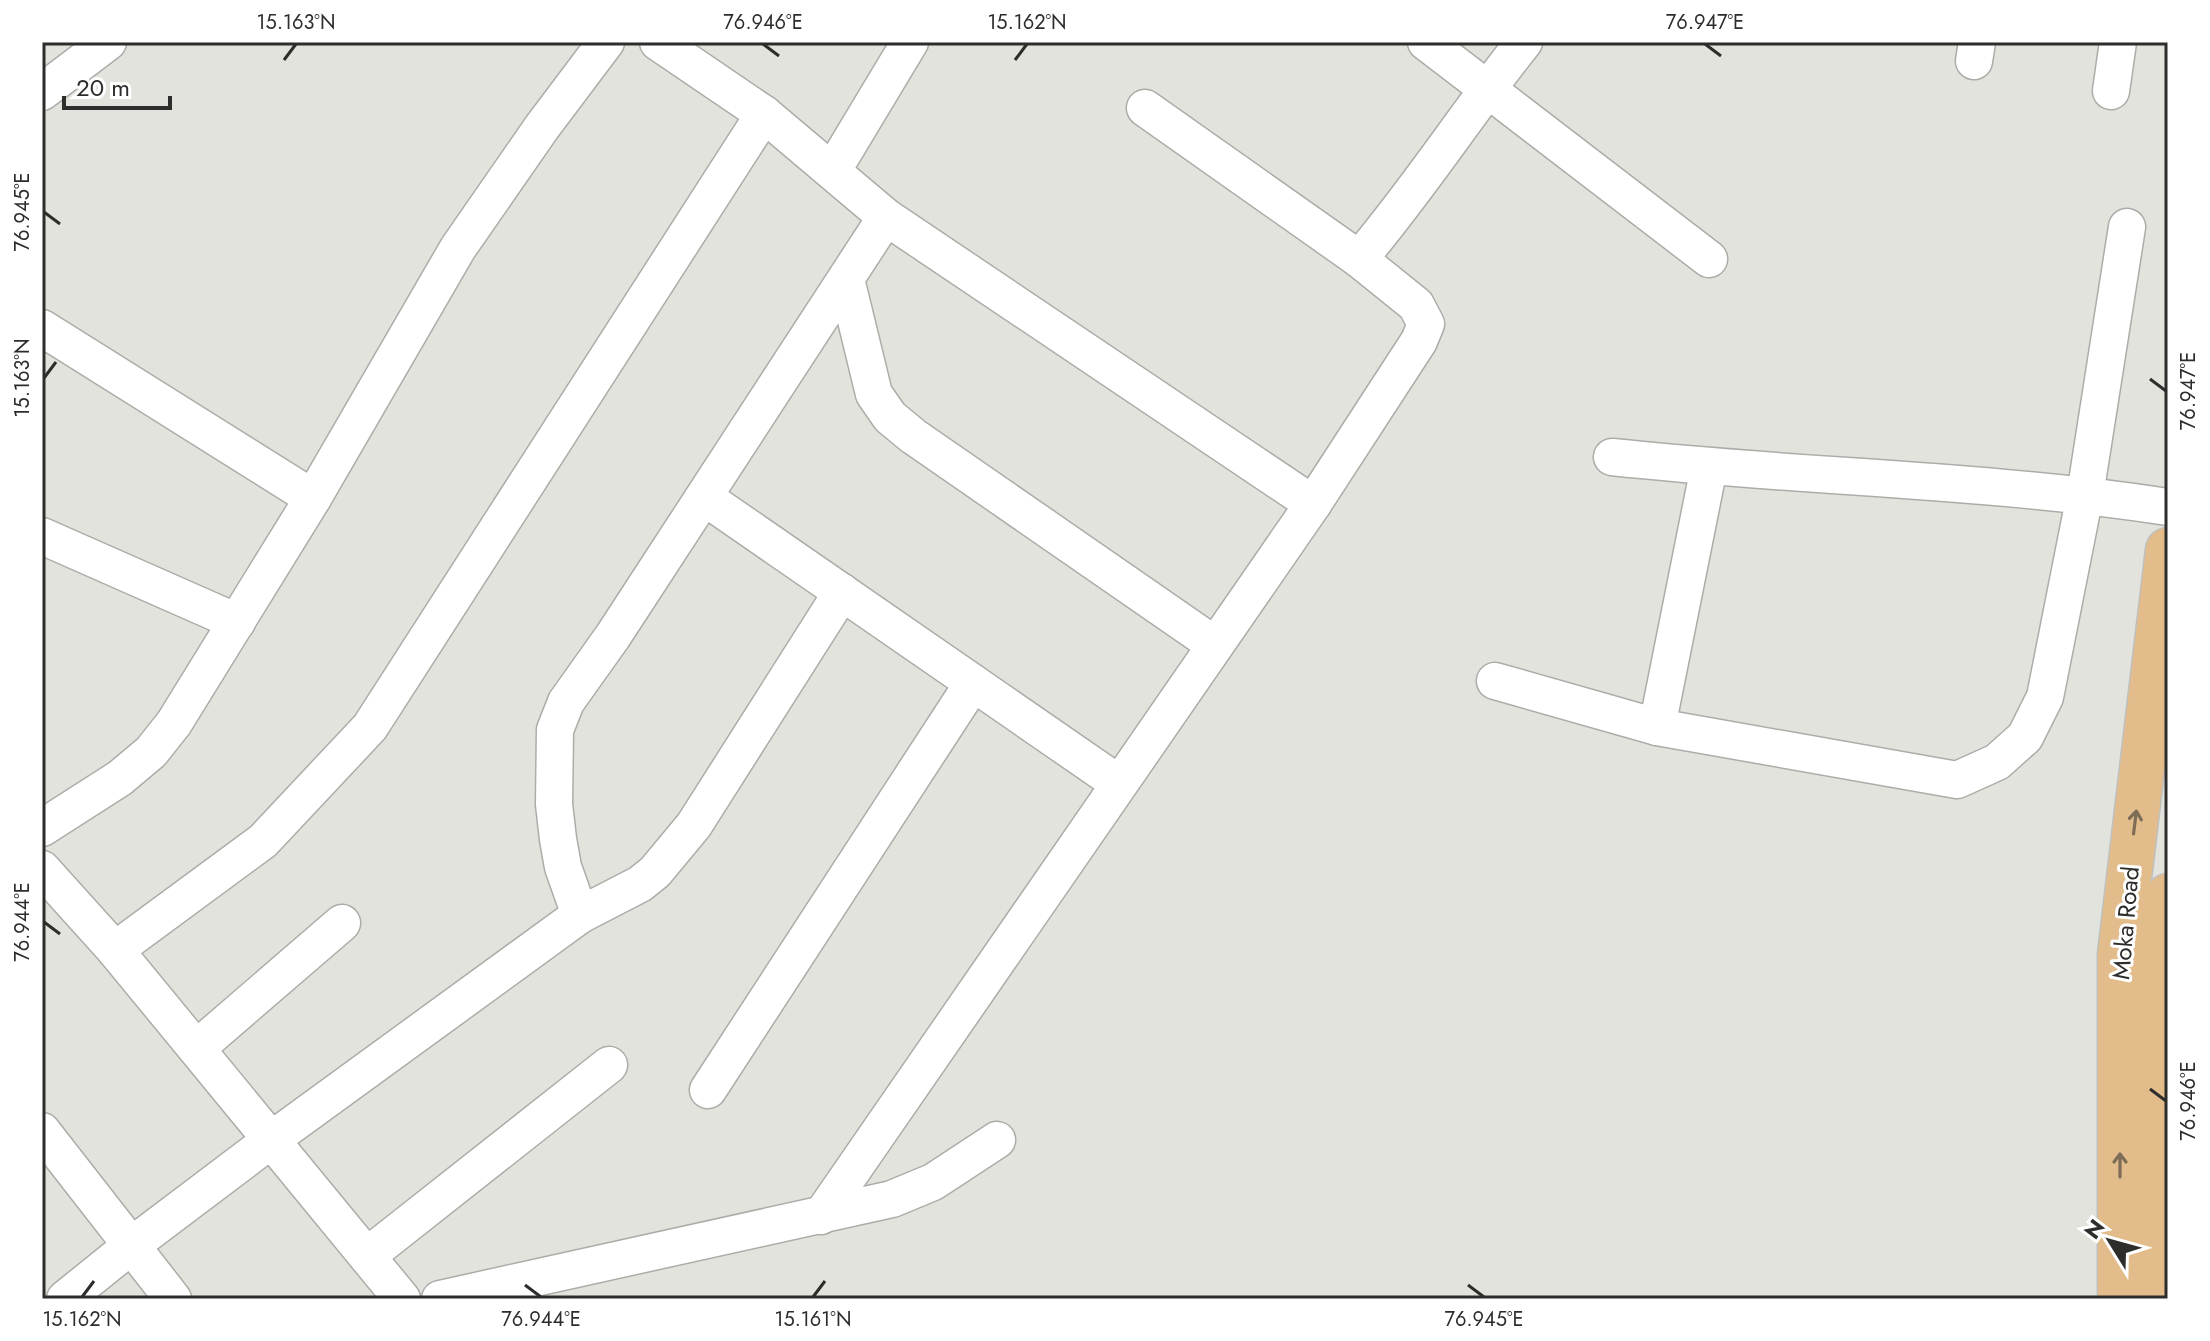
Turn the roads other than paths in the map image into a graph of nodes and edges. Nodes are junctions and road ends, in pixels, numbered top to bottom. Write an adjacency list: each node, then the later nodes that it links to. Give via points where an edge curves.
1 (108, 42): 10 (street)
2 (606, 42): 24 (street, via 458,248)
3 (910, 42): 13 (street)
4 (1426, 42): 8 (street)
5 (1524, 42): 8 (street)
6 (2118, 42): 9 (street)
7 (668, 44): 12 (street)
8 (1487, 88): 16 (street, via 1400,211); 17 (street)
9 (2111, 91)
10 (42, 92)
11 (1145, 108): 16 (street)
12 (764, 114): 13 (street); 41 (street, via 370,727 263,841)
13 (833, 170): 14 (street)
14 (886, 217): 18 (street); 25 (street)
15 (2127, 227): 22 (street)
16 (1359, 259): 25 (street, via 1416,305 1426,324)
17 (1709, 259)
18 (846, 279): 23 (street); 31 (street, via 874,394 890,417)
19 (42, 328): 24 (street)
20 (1612, 457): 21 (street)
21 (1709, 467): 22 (street); 34 (street)
22 (2085, 495): 26 (street); 34 (street, via 2045,697 2025,737 1997,762 1957,780)
23 (704, 497): 29 (street); 39 (street, via 566,702 555,730 558,839)
24 (313, 498): 30 (street)
25 (1313, 504): 31 (street)
26 (2168, 507)
27 (44, 543): 30 (street)
28 (2168, 550): 45 (main road, Moka Road, one-way to 28, via 2120,954)
29 (842, 592): 33 (street); 39 (street, via 674,853 640,884)
30 (237, 622): 36 (street, via 151,752)
31 (1215, 645): 35 (street)
32 (1495, 681): 34 (street)
33 (973, 683): 35 (street); 46 (street)
34 (1657, 727)
35 (1118, 783): 50 (street)
36 (42, 828)
37 (42, 869): 41 (street)
38 (2168, 896): 42 (main road, Moka Road)
39 (580, 915): 48 (street)
40 (342, 923): 43 (street)
41 (115, 950): 43 (street)
42 (2165, 960): 45 (main road, Moka Road)
43 (197, 1048): 48 (street)
44 (609, 1065): 52 (street)
45 (2148, 1088): 57 (main road, Moka Road, one-way to 45); 58 (main road, Moka Road)
46 (708, 1090)
47 (42, 1131): 51 (street)
48 (271, 1140): 51 (street); 52 (street)
49 (997, 1140): 50 (street, via 933,1182 892,1199)
50 (821, 1216): 56 (street)
51 (132, 1245): 53 (street); 54 (street)
52 (367, 1256): 55 (street)
53 (65, 1299)
54 (173, 1299)
55 (402, 1299)
56 (440, 1299)
57 (2120, 1299)
58 (2155, 1299)

